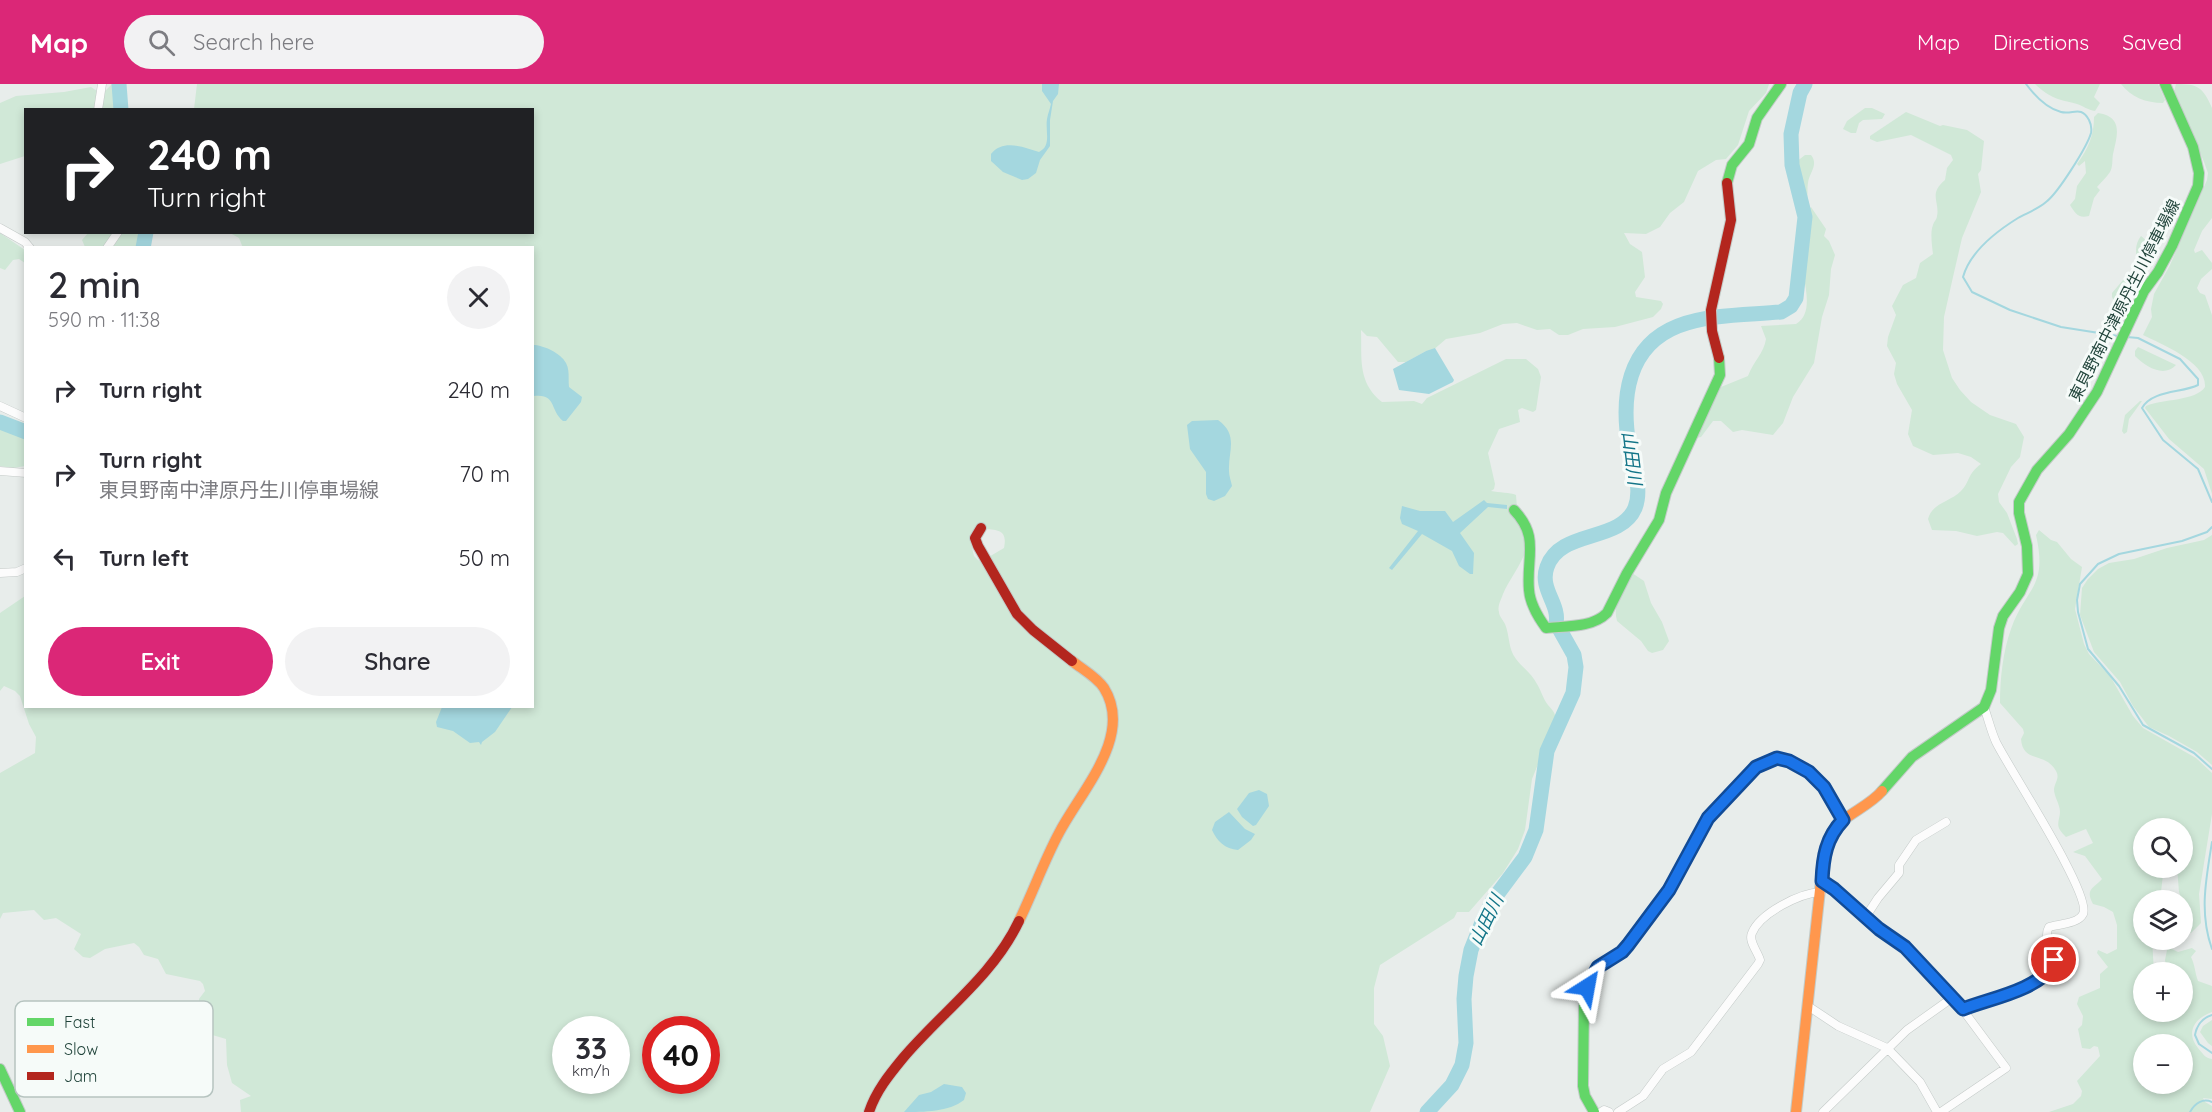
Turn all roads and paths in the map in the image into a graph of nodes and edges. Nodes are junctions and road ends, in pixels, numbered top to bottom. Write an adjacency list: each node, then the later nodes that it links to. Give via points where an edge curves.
1 (102, 84): 4 (street)
2 (1781, 84): 11 (street, via 1757,118 1749,144 1732,165 1727,184 1731,220 1711,310 1720,375 1666,493 1659,520 1607,613 1595,622 1546,628 1528,587 1530,532 1524,518)
3 (2165, 84): 15 (street, 東貝野南中津原丹生川停車場線, via 2195,152 2198,186 2172,246 2144,291 2082,416 2033,475 2021,496 2019,513 2027,546 2028,574 1999,628 1991,690)
4 (98, 108)
5 (0, 228): 6 (street)
6 (28, 246)
7 (0, 406): 8 (street)
8 (24, 417)
9 (0, 471): 10 (street)
10 (24, 473)
11 (1514, 510)
12 (981, 528): 26 (street, via 975,538 978,546 1017,614 1103,686 1114,726 1108,750 1058,834 1010,940 986,972 923,1034 887,1077)
13 (24, 569): 14 (street)
14 (0, 573)
15 (1984, 707): 16 (street, via 1912,757 1874,801); 22 (street, via 1997,743 2063,858 2085,909 2075,921 2047,930 2055,963 2049,972 2016,992)
16 (1843, 820): 18 (street, via 1829,837 1822,861); 27 (street, via 1809,772 1777,758 1756,767 1715,810 1663,899 1622,952 1598,967 1587,987 1583,1086)
17 (1946, 822): 19 (street, via 1917,840 1899,865 1899,873)
18 (1821, 886): 19 (street, via 1834,889); 21 (street); 30 (street, via 1776,908 1750,934 1760,956 1758,964 1690,1052 1663,1069 1643,1096)
19 (1865, 918): 20 (street, via 1905,947)
20 (1952, 998): 22 (street); 23 (street)
21 (1808, 1006): 23 (street, via 1838,1026); 31 (street)
22 (1963, 1009): 33 (street, via 2006,1068)
23 (1887, 1048): 32 (street); 33 (street, via 1920,1082)
24 (0, 1069): 25 (street)
25 (20, 1112)
26 (869, 1112)
27 (1594, 1112)
28 (1601, 1112): 29 (street)
29 (1609, 1112)
30 (1618, 1112)
31 (1796, 1112)
32 (1823, 1112)
33 (1939, 1112)

